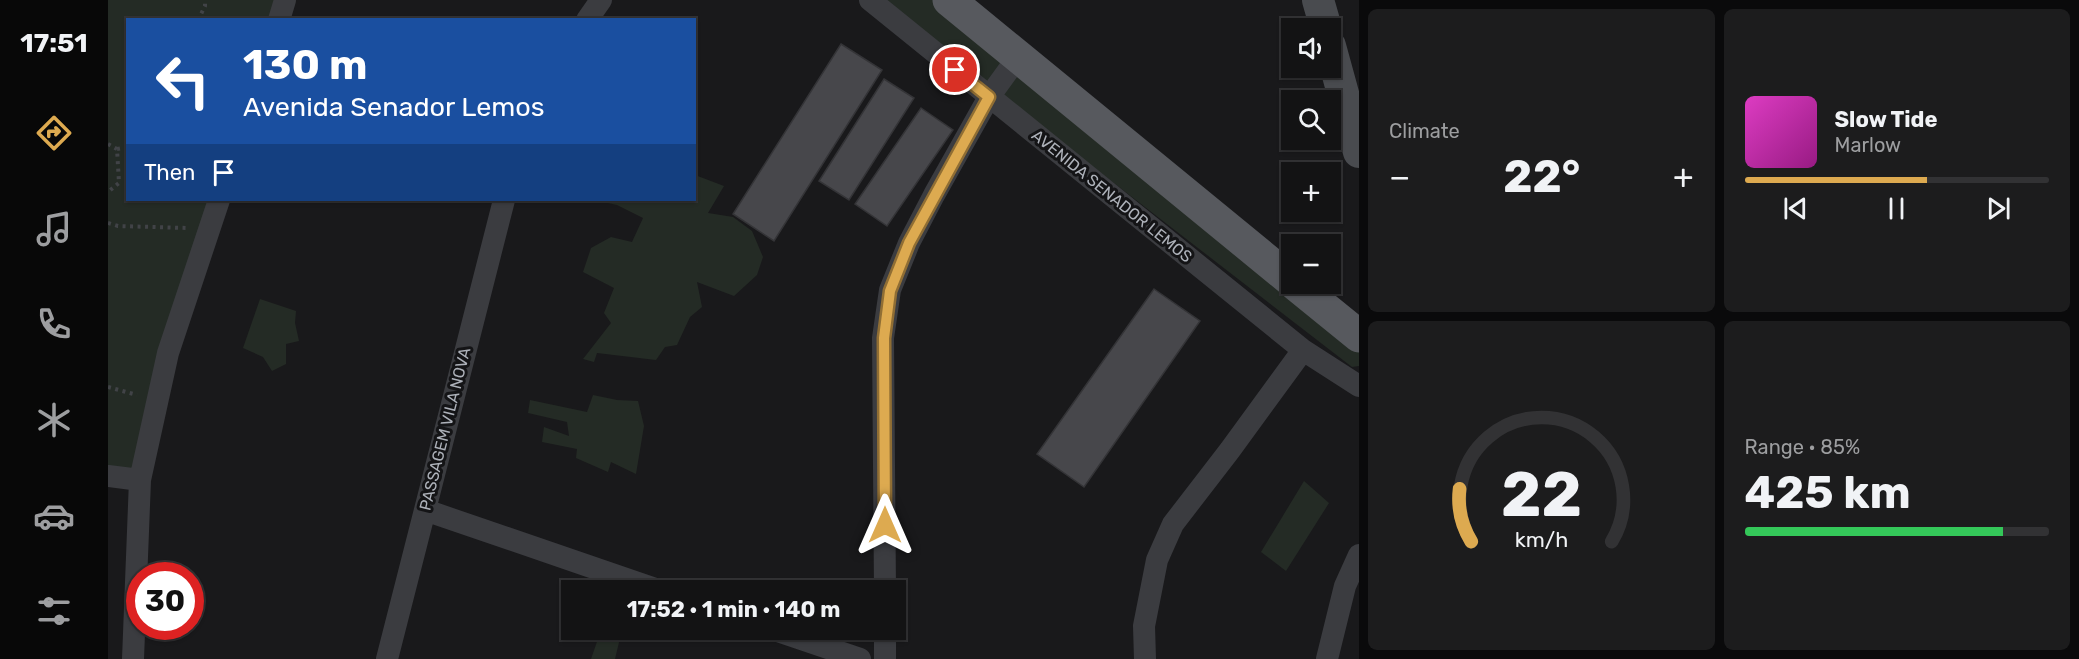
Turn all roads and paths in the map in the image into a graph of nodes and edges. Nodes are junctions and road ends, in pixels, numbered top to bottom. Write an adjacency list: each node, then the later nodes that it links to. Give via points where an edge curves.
1 (205, 0): 7 (path)
2 (285, 0): 8 (street)
3 (601, 0): 9 (street)
4 (870, 0): 13 (street, AVENIDA SENADOR LEMOS)
5 (949, 0): 11 (main road)
6 (1318, 0): 10 (main road)
7 (199, 18)
8 (280, 18)
9 (588, 18)
10 (1323, 18)
11 (1018, 57): 13 (street); 23 (main road)
12 (1339, 78): 17 (main road)
13 (989, 97): 26 (street, AVENIDA SENADOR LEMOS); 35 (street, via 909,243 890,291 884,338)
14 (108, 144): 16 (path)
15 (126, 147): 16 (path)
16 (117, 149): 18 (path, via 119,183)
17 (1359, 152)
18 (108, 192)
19 (219, 201): 22 (street)
20 (504, 201): 32 (street, PASSAGEM VILA NOVA)
21 (108, 223): 22 (path)
22 (209, 229): 29 (street, via 168,353)
23 (1281, 272)
24 (1308, 294): 25 (main road)
25 (1359, 336)
26 (1303, 350): 27 (street, AVENIDA SENADOR LEMOS); 42 (street, via 1173,524 1157,560 1144,626)
27 (1359, 386)
28 (108, 387): 29 (path)
29 (158, 401): 31 (street)
30 (108, 476): 31 (street)
31 (140, 480): 38 (street)
32 (425, 510): 34 (street); 39 (street, PASSAGEM VILA NOVA)
33 (1359, 555): 43 (street, via 1345,585)
34 (630, 580)
35 (885, 580)
36 (804, 640): 40 (street)
37 (885, 640): 41 (street)
38 (133, 659)
39 (387, 659)
40 (860, 659)
41 (885, 659)
42 (1145, 659)
43 (1327, 659)

